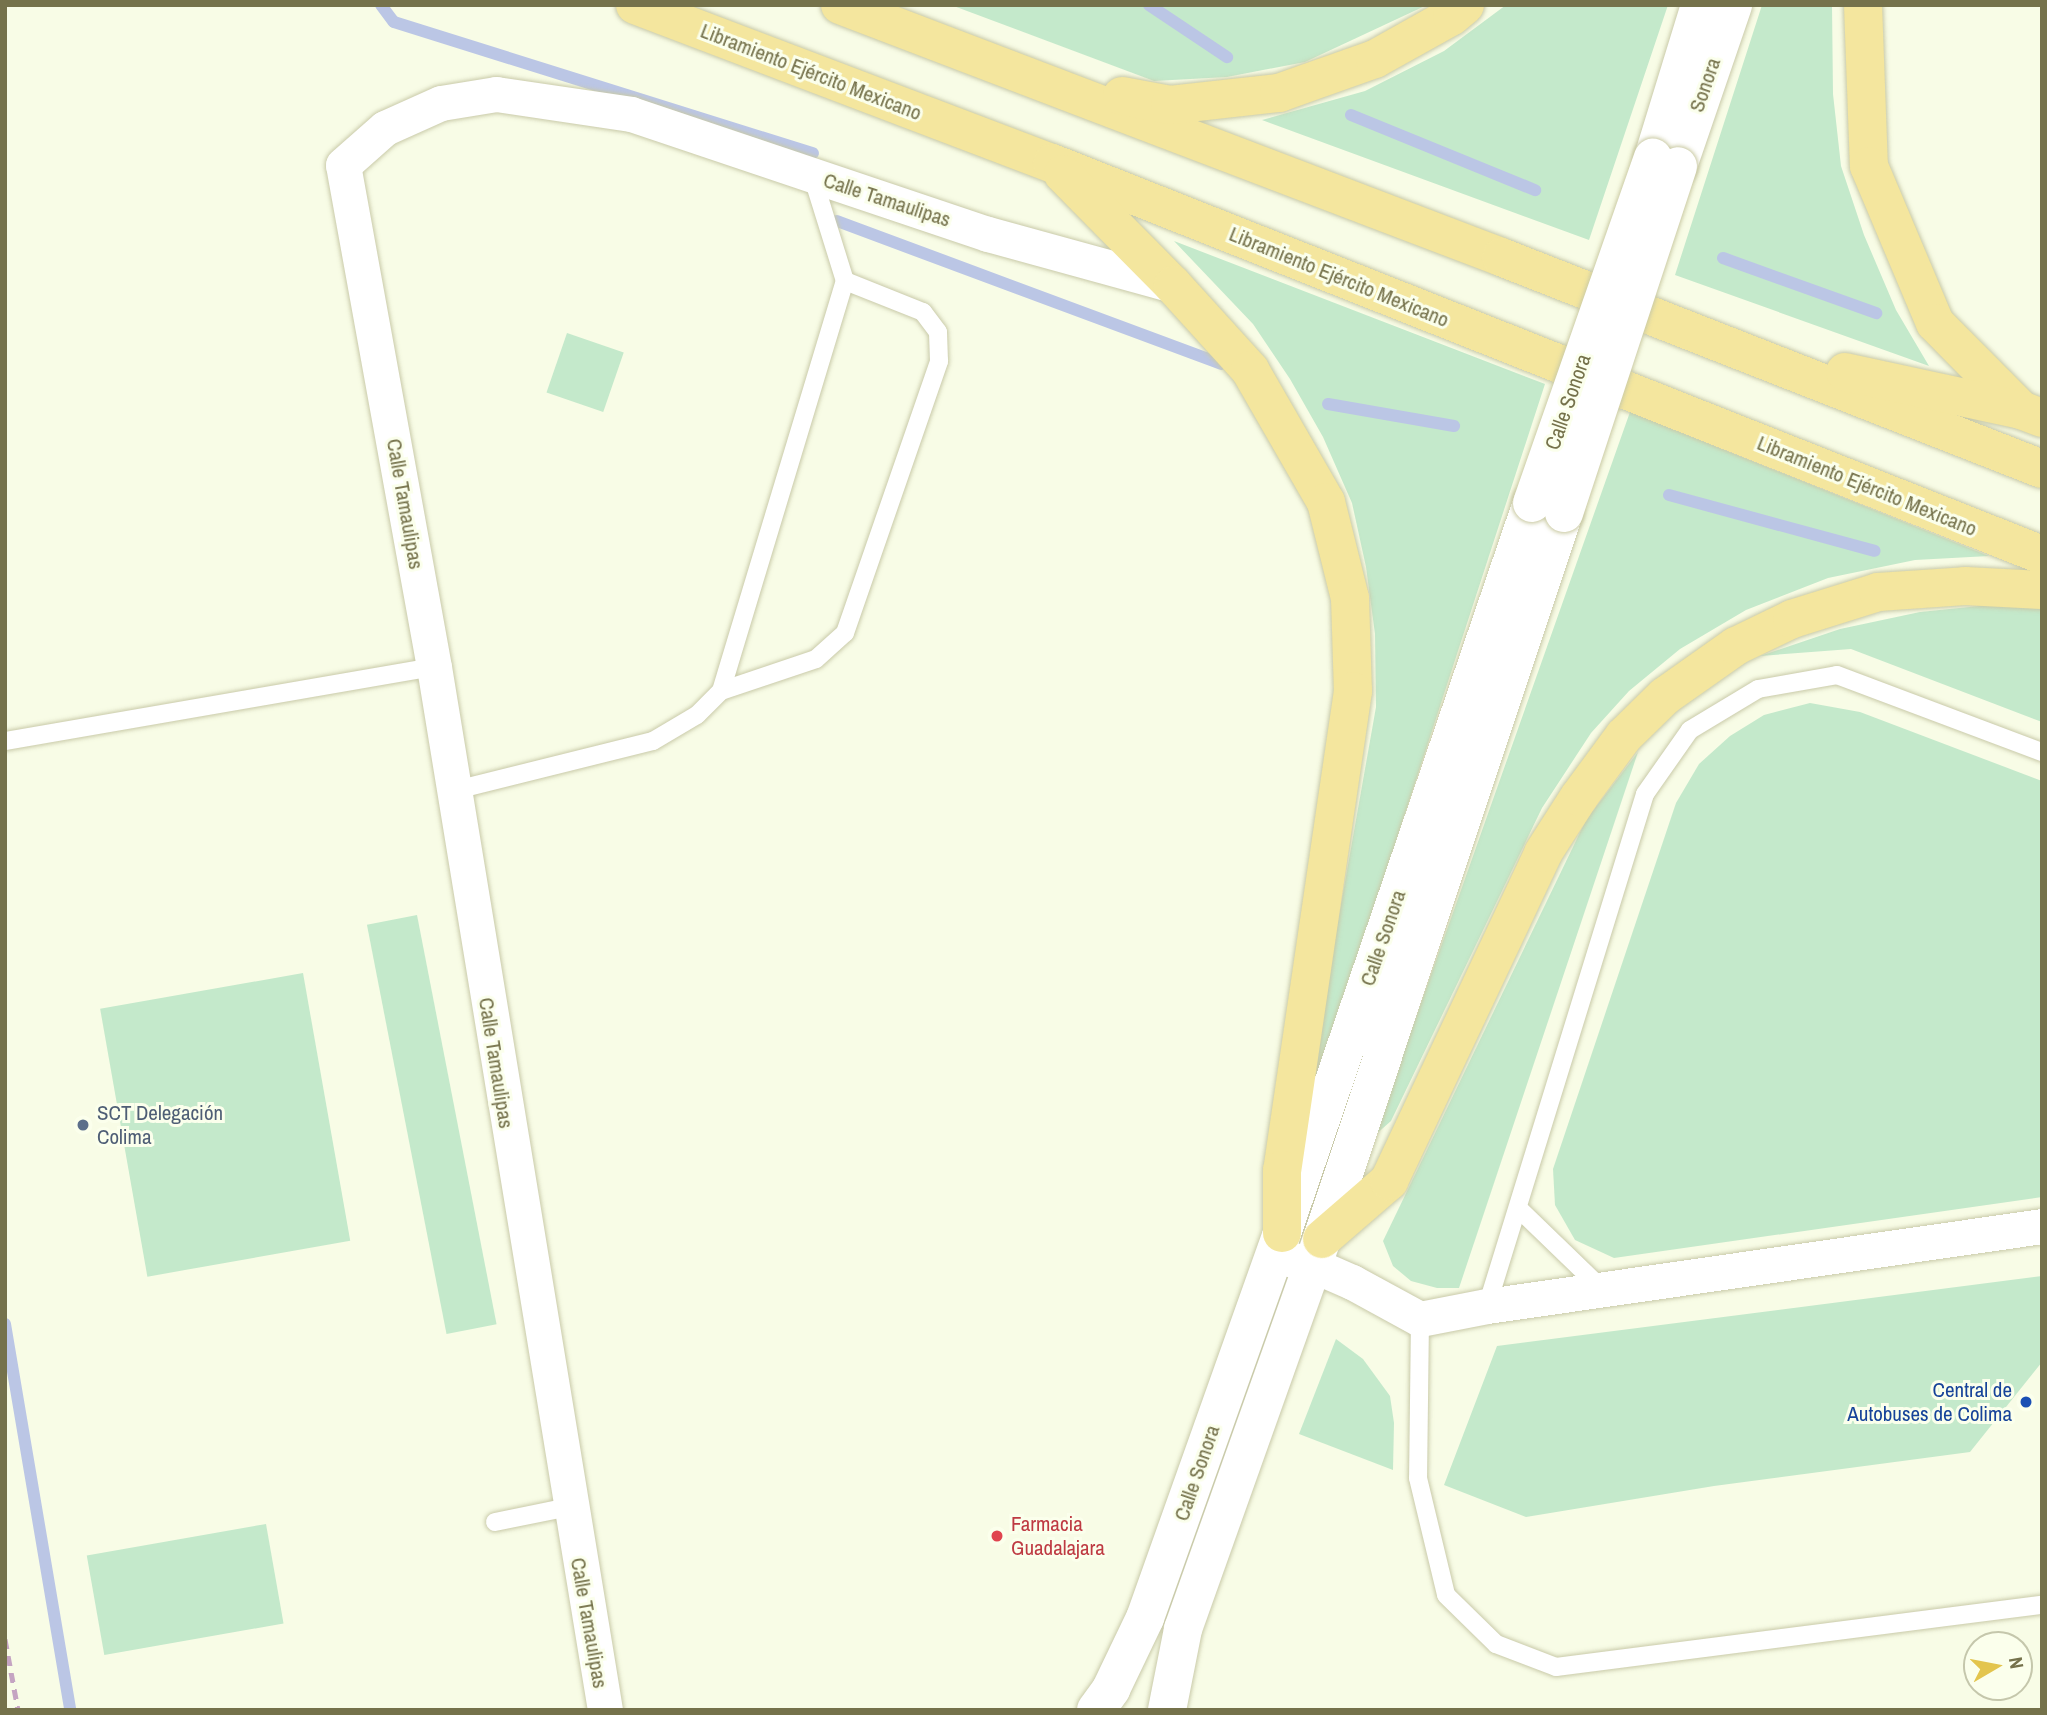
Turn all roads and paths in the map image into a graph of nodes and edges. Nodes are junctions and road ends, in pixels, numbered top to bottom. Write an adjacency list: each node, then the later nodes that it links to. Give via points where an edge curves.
1 (635, 5): 9 (highway, Libramiento Ejército Mexicano)
2 (840, 5): 7 (highway)
3 (1465, 5): 7 (highway, via 1375,59 1279,93 1170,105)
4 (1700, 5): 8 (street, Sonora)
5 (1732, 5): 8 (street, Sonora)
6 (1863, 5): 14 (highway, via 1869,166 1935,323)
7 (1033, 81): 13 (highway)
8 (1665, 162): 16 (street, Calle Sonora, bridge)
9 (1052, 163): 12 (highway); 17 (highway, Libramiento Ejército Mexicano)
10 (812, 175): 11 (lane); 12 (street, Calle Tamaulipas, via 988,234); 19 (street, Calle Tamaulipas, via 631,114 496,94 441,103 385,128 343,165)
11 (845, 281): 20 (lane); 20 (lane, via 923,313 937,332 939,361 845,633 816,659)
12 (1173, 285): 26 (highway, via 1250,370 1326,502 1350,598 1353,691 1282,1170)
13 (1728, 346): 14 (highway); 15 (highway)
14 (2031, 414)
15 (2042, 470)
16 (1548, 508): 26 (street, Calle Sonora); 27 (street, Calle Sonora)
17 (2042, 555)
18 (2042, 590): 27 (highway, via 1965,586 1878,592 1792,619 1736,646 1665,696 1624,736 1543,853 1389,1181)
19 (434, 667): 21 (lane); 23 (street, Calle Tamaulipas)
20 (721, 691): 23 (lane, via 697,715 653,741)
21 (5, 741)
22 (2042, 752): 24 (lane, via 1837,675 1758,689 1690,730 1645,794)
23 (452, 791): 31 (street, Calle Tamaulipas)
24 (1518, 1208): 28 (lane); 29 (lane)
25 (2042, 1226): 28 (street)
26 (1278, 1244): 27 (street); 35 (street, Calle Sonora, via 1145,1618)
27 (1318, 1252): 30 (street); 36 (street, Calle Sonora, via 1183,1629)
28 (1603, 1290): 29 (street)
29 (1488, 1306): 30 (street)
30 (1420, 1319): 33 (lane, via 1418,1478 1446,1595 1496,1644 1556,1667)
31 (569, 1507): 32 (lane); 34 (street, Calle Tamaulipas)
32 (495, 1522)
33 (2042, 1605)
34 (605, 1710)
35 (1096, 1710)
36 (1167, 1710)

